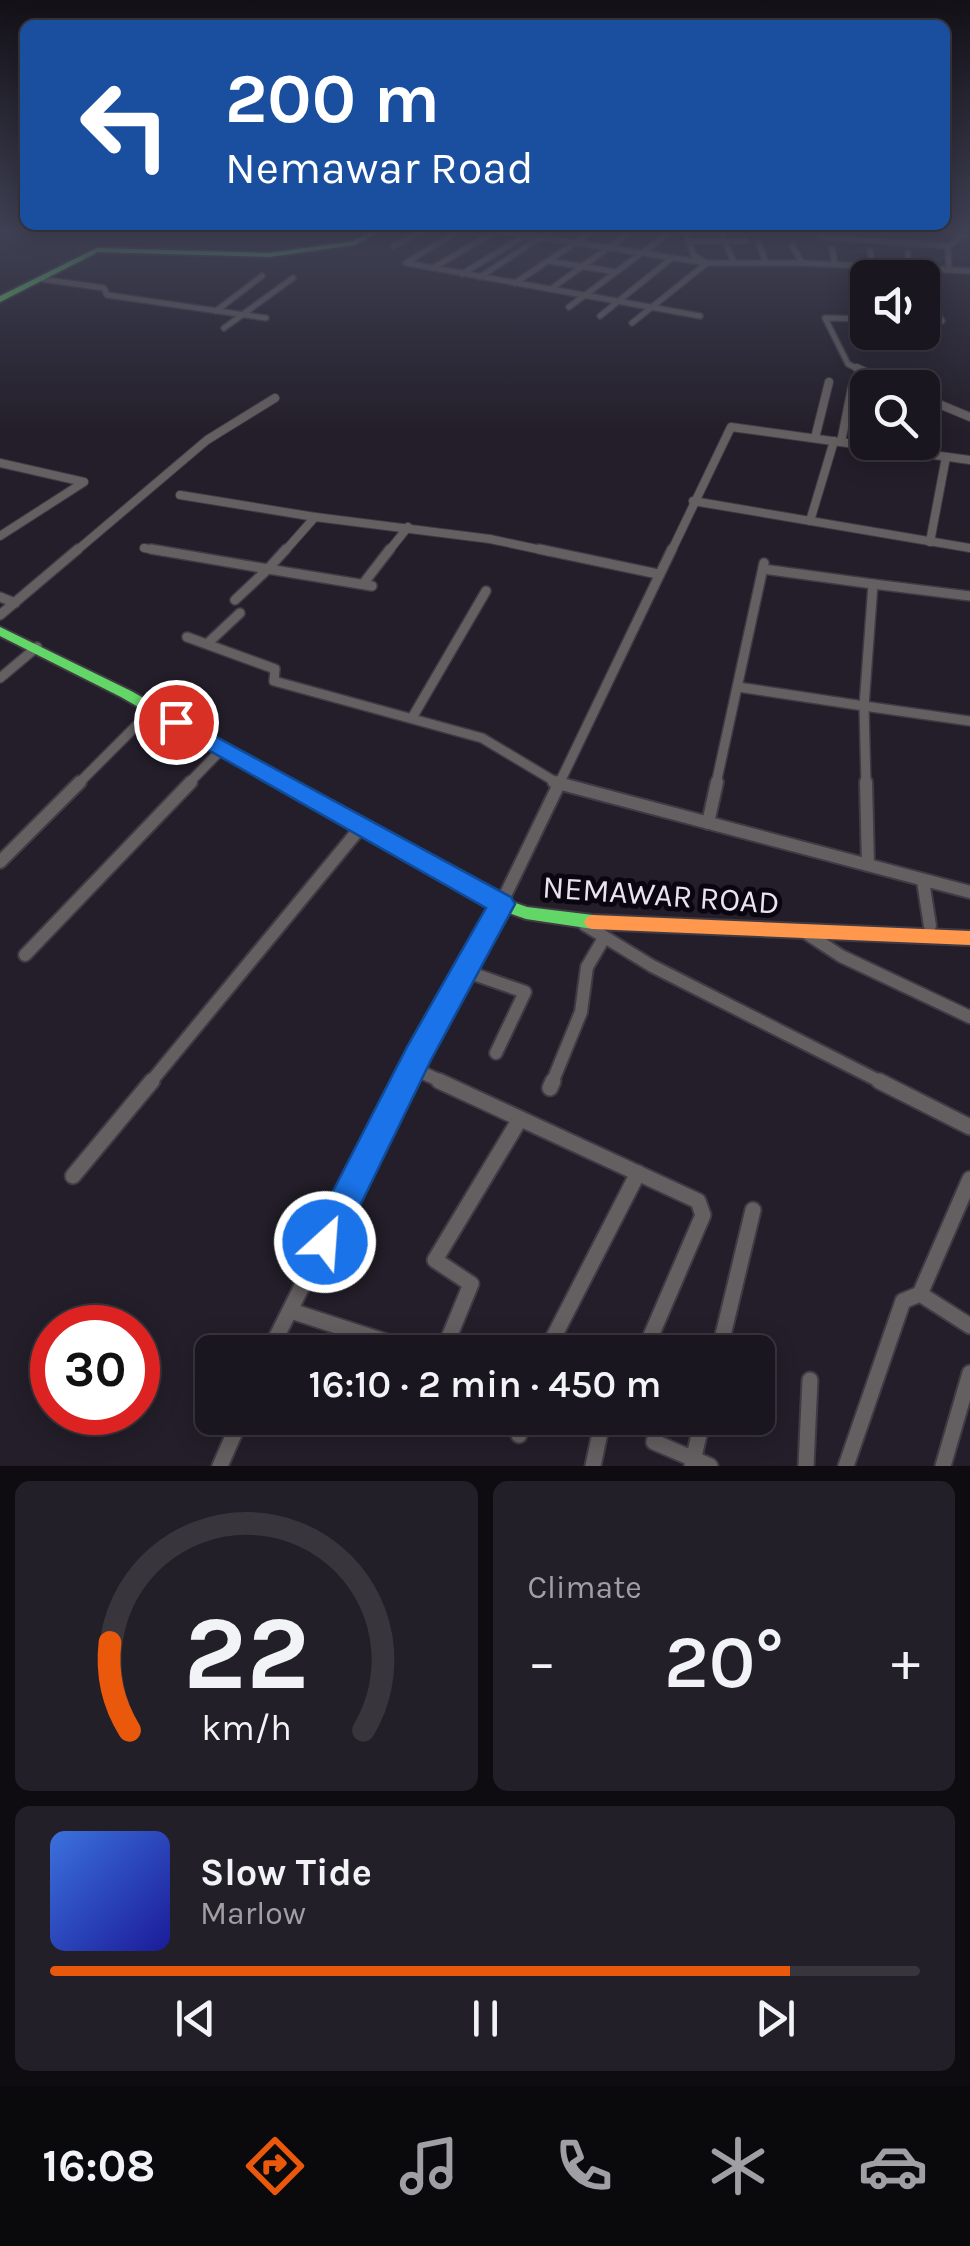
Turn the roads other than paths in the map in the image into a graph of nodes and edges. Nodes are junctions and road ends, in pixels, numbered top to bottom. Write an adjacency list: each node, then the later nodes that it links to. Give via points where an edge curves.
1 (135, 297): 11 (street)
2 (234, 297): 11 (street)
3 (266, 297): 12 (street)
4 (581, 297): 9 (street)
5 (605, 297): 8 (street)
6 (623, 297): 8 (street)
7 (666, 297): 10 (street)
8 (620, 300): 10 (street); 13 (street)
9 (568, 307)
10 (654, 307): 14 (street); 17 (street)
11 (215, 312): 12 (street)
12 (242, 314): 15 (street); 18 (street)
13 (600, 316)
14 (700, 316)
15 (266, 318)
16 (850, 319): 19 (street, via 825,318 839,352)
17 (632, 323)
18 (224, 328)
19 (857, 370)
20 (828, 382): 25 (street)
21 (850, 394): 26 (street)
22 (274, 398): 48 (street, via 207,440)
23 (940, 404): 24 (street)
24 (970, 418)
25 (815, 438): 26 (street); 33 (street, via 734,426)
26 (838, 441): 27 (street); 35 (street)
27 (850, 442)
28 (940, 456): 29 (street)
29 (946, 457): 30 (street); 38 (street)
30 (970, 460)
31 (0, 463): 37 (street, via 84,482)
32 (180, 494): 34 (street)
33 (693, 501): 35 (street); 42 (street)
34 (316, 517): 36 (street); 41 (street)
35 (810, 521): 38 (street)
36 (408, 527): 41 (street, via 367,585); 42 (street)
37 (0, 536)
38 (930, 542): 40 (street)
39 (144, 548): 41 (street)
40 (970, 548)
41 (268, 569): 47 (street)
42 (658, 574): 63 (street)
43 (873, 584): 45 (street); 56 (street, via 764,566); 58 (street)
44 (486, 591): 60 (street)
45 (970, 596)
46 (0, 597): 48 (street)
47 (235, 600)
48 (15, 602): 50 (street)
49 (240, 613): 53 (street)
50 (0, 618): 57 (main road, NEMAWAR ROAD)
51 (0, 631): 54 (main road, NEMAWAR ROAD)
52 (186, 637): 53 (street)
53 (208, 644): 60 (street, via 275,669 274,681)
54 (37, 648): 55 (street); 57 (main road, NEMAWAR ROAD)
55 (0, 678)
56 (738, 687): 58 (street); 64 (street)
57 (134, 693): 59 (main road, NEMAWAR ROAD); 66 (main road, NEMAWAR ROAD)
58 (864, 706): 61 (street); 68 (street)
59 (152, 710): 62 (main road, NEMAWAR ROAD); 67 (street)
60 (412, 718): 63 (street, via 482,738)
61 (970, 721)
62 (223, 748): 65 (main road, NEMAWAR ROAD); 78 (street)
63 (558, 784): 64 (street); 71 (street)
64 (708, 823): 68 (street)
65 (361, 827): 66 (main road, NEMAWAR ROAD); 87 (street)
66 (426, 859): 71 (main road, NEMAWAR ROAD)
67 (0, 862)
68 (868, 865): 69 (street)
69 (923, 880): 70 (street); 73 (street)
70 (970, 892)
71 (503, 900): 72 (main road, NEMAWAR ROAD, via 526,914); 73 (main road, NEMAWAR ROAD, via 586,914); 79 (street)
72 (580, 921): 75 (main road, NEMAWAR ROAD); 76 (street)
73 (930, 926): 74 (main road, NEMAWAR ROAD)
74 (970, 928)
75 (805, 932): 77 (main road, NEMAWAR ROAD); 80 (street, via 840,956)
76 (604, 938): 83 (street, via 587,967 581,1012); 85 (street)
77 (970, 938)
78 (25, 954)
79 (464, 971): 81 (street, via 525,992); 82 (street)
80 (970, 1017)
81 (496, 1053)
82 (412, 1068): 84 (street); 91 (street)
83 (550, 1088)
84 (520, 1119): 86 (street); 95 (street, via 434,1260 471,1284)
85 (970, 1127)
86 (638, 1173): 96 (street); 97 (street, via 693,1197 703,1214)
87 (73, 1176)
88 (970, 1179): 90 (street)
89 (752, 1210): 98 (street)
90 (920, 1294): 92 (street); 109 (street, via 910,1294 900,1307)
91 (291, 1311): 93 (street); 94 (street)
92 (970, 1326)
93 (279, 1335)
94 (365, 1335)
95 (450, 1335)
96 (555, 1335)
97 (651, 1335)
98 (723, 1335)
99 (970, 1373): 110 (street)
100 (810, 1380): 108 (street)
101 (234, 1435): 106 (street)
102 (599, 1435): 107 (street)
103 (656, 1435): 105 (street, via 654,1442)
104 (701, 1435): 105 (street)
105 (698, 1464)
106 (220, 1466)
107 (593, 1466)
108 (806, 1466)
109 (846, 1466)
110 (943, 1466)

